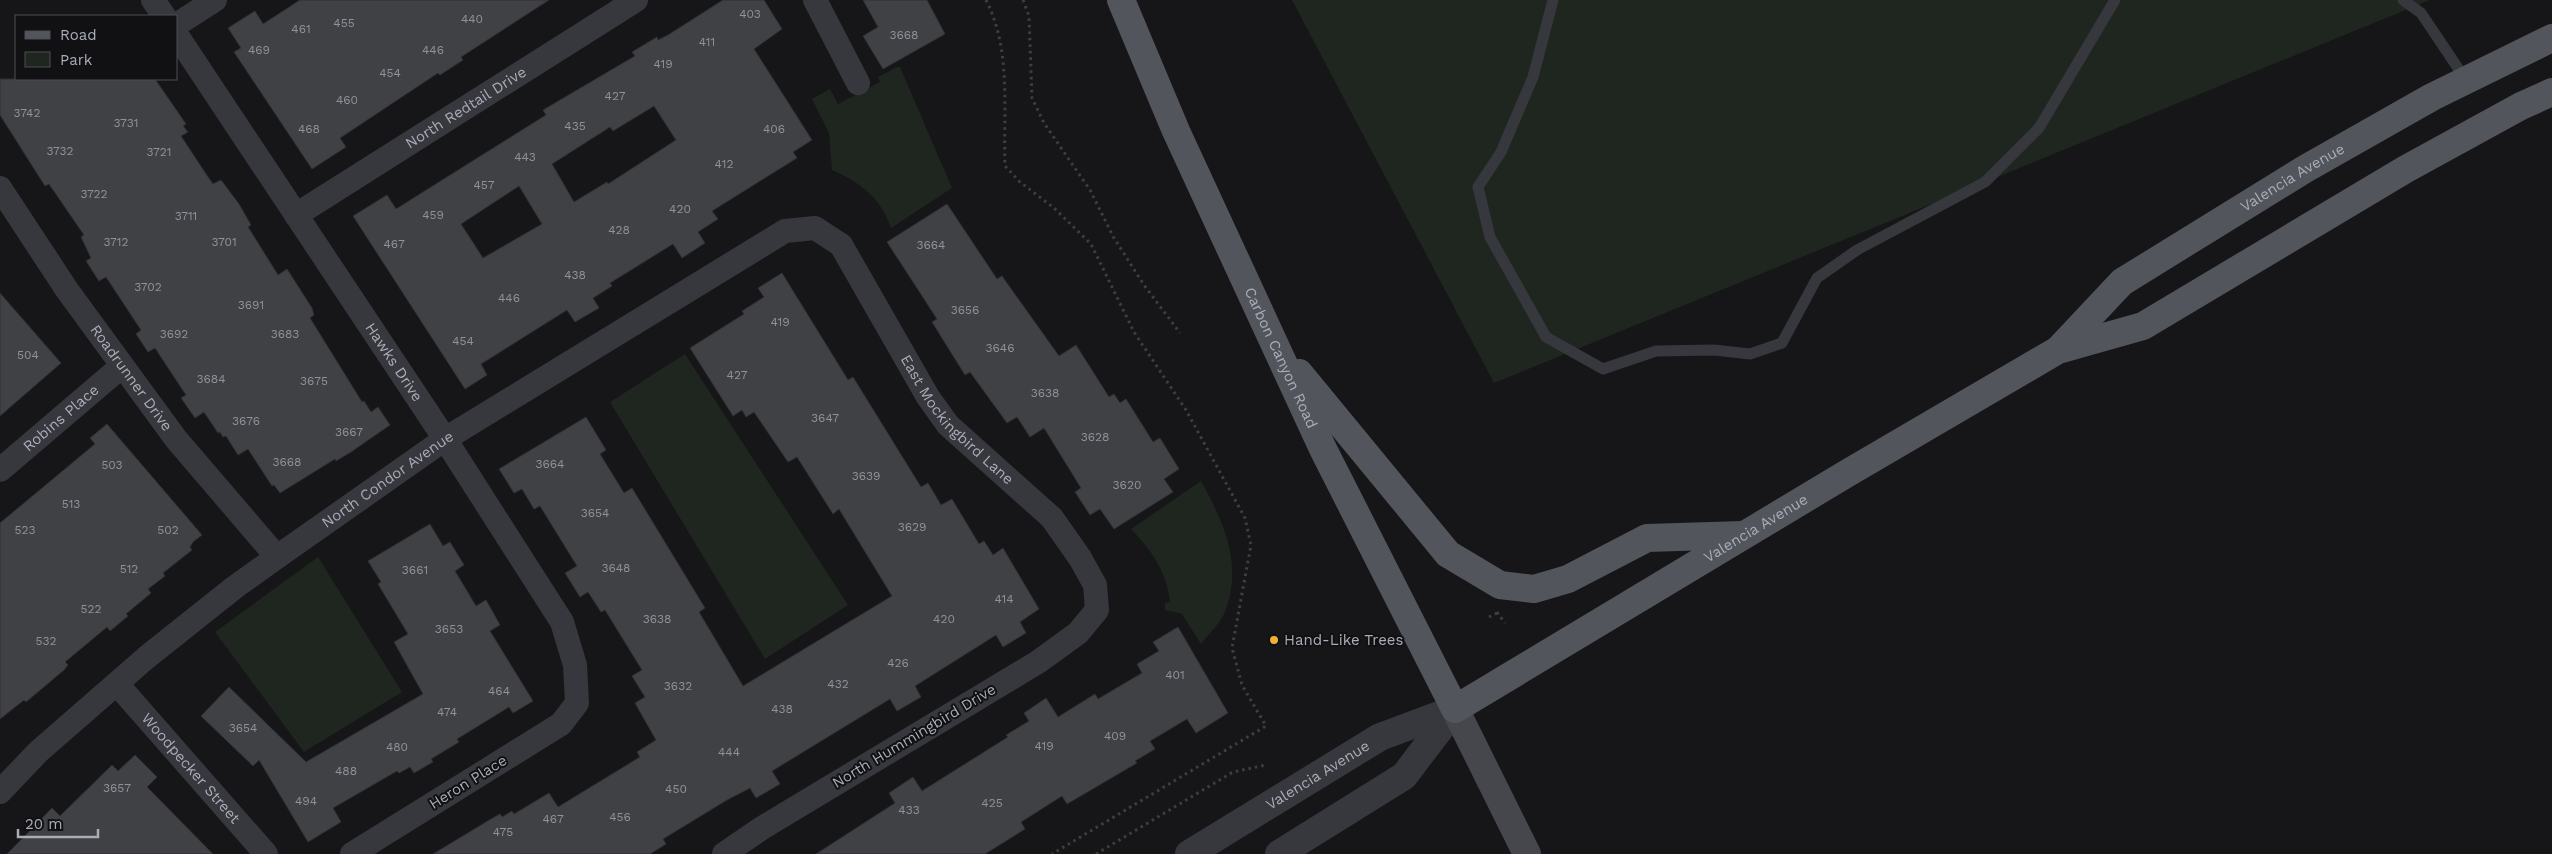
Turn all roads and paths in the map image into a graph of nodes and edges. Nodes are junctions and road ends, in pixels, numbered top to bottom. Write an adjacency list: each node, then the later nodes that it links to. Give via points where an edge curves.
1 (154, 0): 11 (street)
2 (215, 0): 12 (street)
3 (636, 0): 19 (street, North Redtail Drive)
4 (814, 0): 16 (street)
5 (986, 0): 40 (path, via 994,16 1004,56 1005,166 1091,244 1134,332 1186,410 1245,518 1251,545 1232,648 1242,685 1266,726)
6 (1023, 0): 21 (path, via 1029,16 1032,98 1044,124 1090,190 1114,238 1144,285)
7 (1121, 0): 22 (main road, Carbon Canyon Road, via 1176,131)
8 (1553, 0): 9 (lane, via 1533,77 1501,152 1478,187 1490,237 1546,338 1603,369 1656,350 1750,354 1782,343 1817,278 1857,250 1985,182 2038,128)
9 (2115, 0)
10 (2403, 0): 15 (lane, via 2421,13)
11 (163, 15)
12 (178, 24)
13 (178, 37): 19 (street, Hawks Drive)
14 (2552, 38): 15 (main road, Valencia Avenue)
15 (2466, 80): 23 (main road, Valencia Avenue, via 2304,169 2122,282)
16 (858, 83)
17 (2552, 92): 23 (main road, Valencia Avenue, via 2406,169 2143,326)
18 (0, 188): 24 (street, Roadrunner Drive)
19 (296, 215): 25 (street, Hawks Drive)
20 (815, 228): 25 (street, North Condor Avenue, via 785,231); 29 (street, East Mockingbird Lane, via 841,244 928,397 948,425 1052,518 1095,585)
21 (1180, 333)
22 (1275, 345): 27 (main road, via 1448,554 1500,585 1534,589 1568,579 1647,538); 34 (main road, Carbon Canyon Road, via 1323,448)
23 (2058, 350): 27 (main road, Valencia Avenue)
24 (122, 366): 26 (street, Robins Place); 28 (street, Roadrunner Drive, via 176,439)
25 (445, 439): 28 (street, North Condor Avenue); 33 (street, Hawks Drive, via 562,622 576,665)
26 (0, 470)
27 (1745, 535): 34 (main road, Valencia Avenue)
28 (277, 557): 32 (street, North Condor Avenue, via 234,587)
29 (1097, 610): 39 (street, North Hummingbird Drive, via 1078,633 1038,662)
30 (1497, 613): 31 (path)
31 (1490, 617)
32 (117, 684): 36 (street, North Condor Avenue, via 38,752); 37 (street, Woodpecker Street)
33 (577, 703): 38 (street, Heron Place, via 561,724)
34 (1455, 709): 42 (street, Valencia Avenue, via 1380,737); 43 (street, Valencia Avenue, via 1404,776); 44 (main road)
35 (1266, 765): 41 (path, via 1233,772)
36 (0, 792)
37 (266, 854)
38 (352, 854)
39 (724, 854)
40 (1052, 854)
41 (1096, 854)
42 (1189, 854)
43 (1279, 854)
44 (1527, 854)

